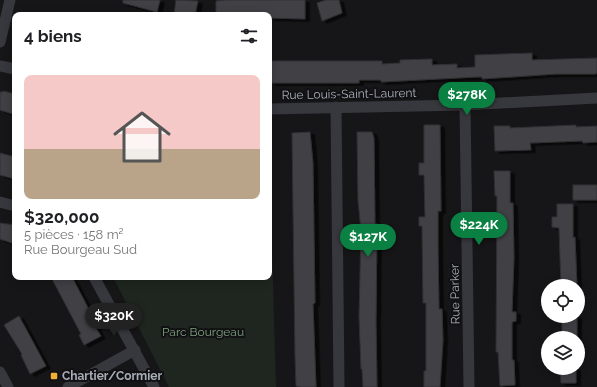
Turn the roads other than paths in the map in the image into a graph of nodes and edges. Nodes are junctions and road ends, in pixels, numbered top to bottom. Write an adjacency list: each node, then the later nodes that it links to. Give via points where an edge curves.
1 (10, 0): 2 (street)
2 (0, 42)
3 (0, 66): 4 (street)
4 (12, 68)
5 (597, 98): 6 (street, Rue Louis-Saint-Laurent)
6 (465, 105): 7 (street, Rue Louis-Saint-Laurent); 18 (street, Rue Parker)
7 (336, 107): 8 (street, Rue Louis-Saint-Laurent); 17 (street)
8 (272, 109)
9 (0, 202): 10 (street)
10 (12, 205)
11 (96, 280): 12 (street)
12 (135, 350): 15 (street); 16 (street)
13 (0, 372): 14 (street)
14 (8, 387)
15 (68, 387)
16 (154, 387)
17 (339, 387)
18 (469, 387)

